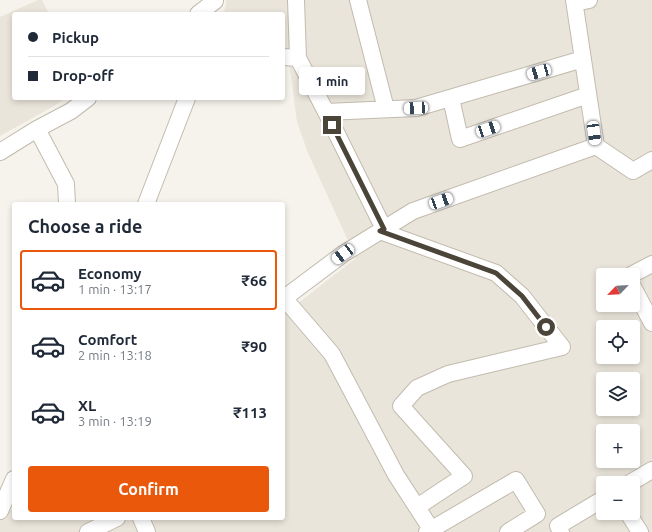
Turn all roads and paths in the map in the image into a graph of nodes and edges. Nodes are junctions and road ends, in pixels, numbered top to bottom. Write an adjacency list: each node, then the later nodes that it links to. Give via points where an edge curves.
1 (296, 0): 6 (street)
2 (358, 0): 12 (street)
3 (579, 1): 7 (street)
4 (214, 5): 5 (street)
5 (202, 12)
6 (290, 57): 13 (street)
7 (583, 59): 8 (street); 9 (street)
8 (588, 95): 9 (street, via 460,139); 15 (street)
9 (450, 98): 12 (street, via 416,108)
10 (85, 100): 14 (street)
11 (186, 100): 19 (street)
12 (386, 109): 13 (street)
13 (326, 112): 20 (street)
14 (37, 129): 16 (street); 18 (street, via 66,184)
15 (596, 146): 17 (street, via 633,171); 20 (street, via 413,211)
16 (0, 152)
17 (652, 160)
18 (67, 202)
19 (147, 202)
20 (382, 230): 23 (street, via 343,254); 31 (street, via 496,273 522,296 562,347 448,374 417,388 401,406 464,476)
21 (652, 264): 22 (street)
22 (640, 270)
23 (285, 298)
24 (285, 300): 31 (street, via 332,354 396,475)
25 (640, 300): 26 (street)
26 (652, 323)
27 (652, 470): 28 (street)
28 (640, 477)
29 (12, 483): 32 (street)
30 (596, 503): 40 (street, via 558,526)
31 (417, 507): 36 (street)
32 (0, 511)
33 (113, 520): 37 (street)
34 (142, 520): 38 (street)
35 (632, 520): 41 (street)
36 (430, 531): 39 (street, via 516,480 537,514)
37 (88, 532)
38 (147, 532)
39 (508, 532)
40 (561, 532)
41 (640, 532)

